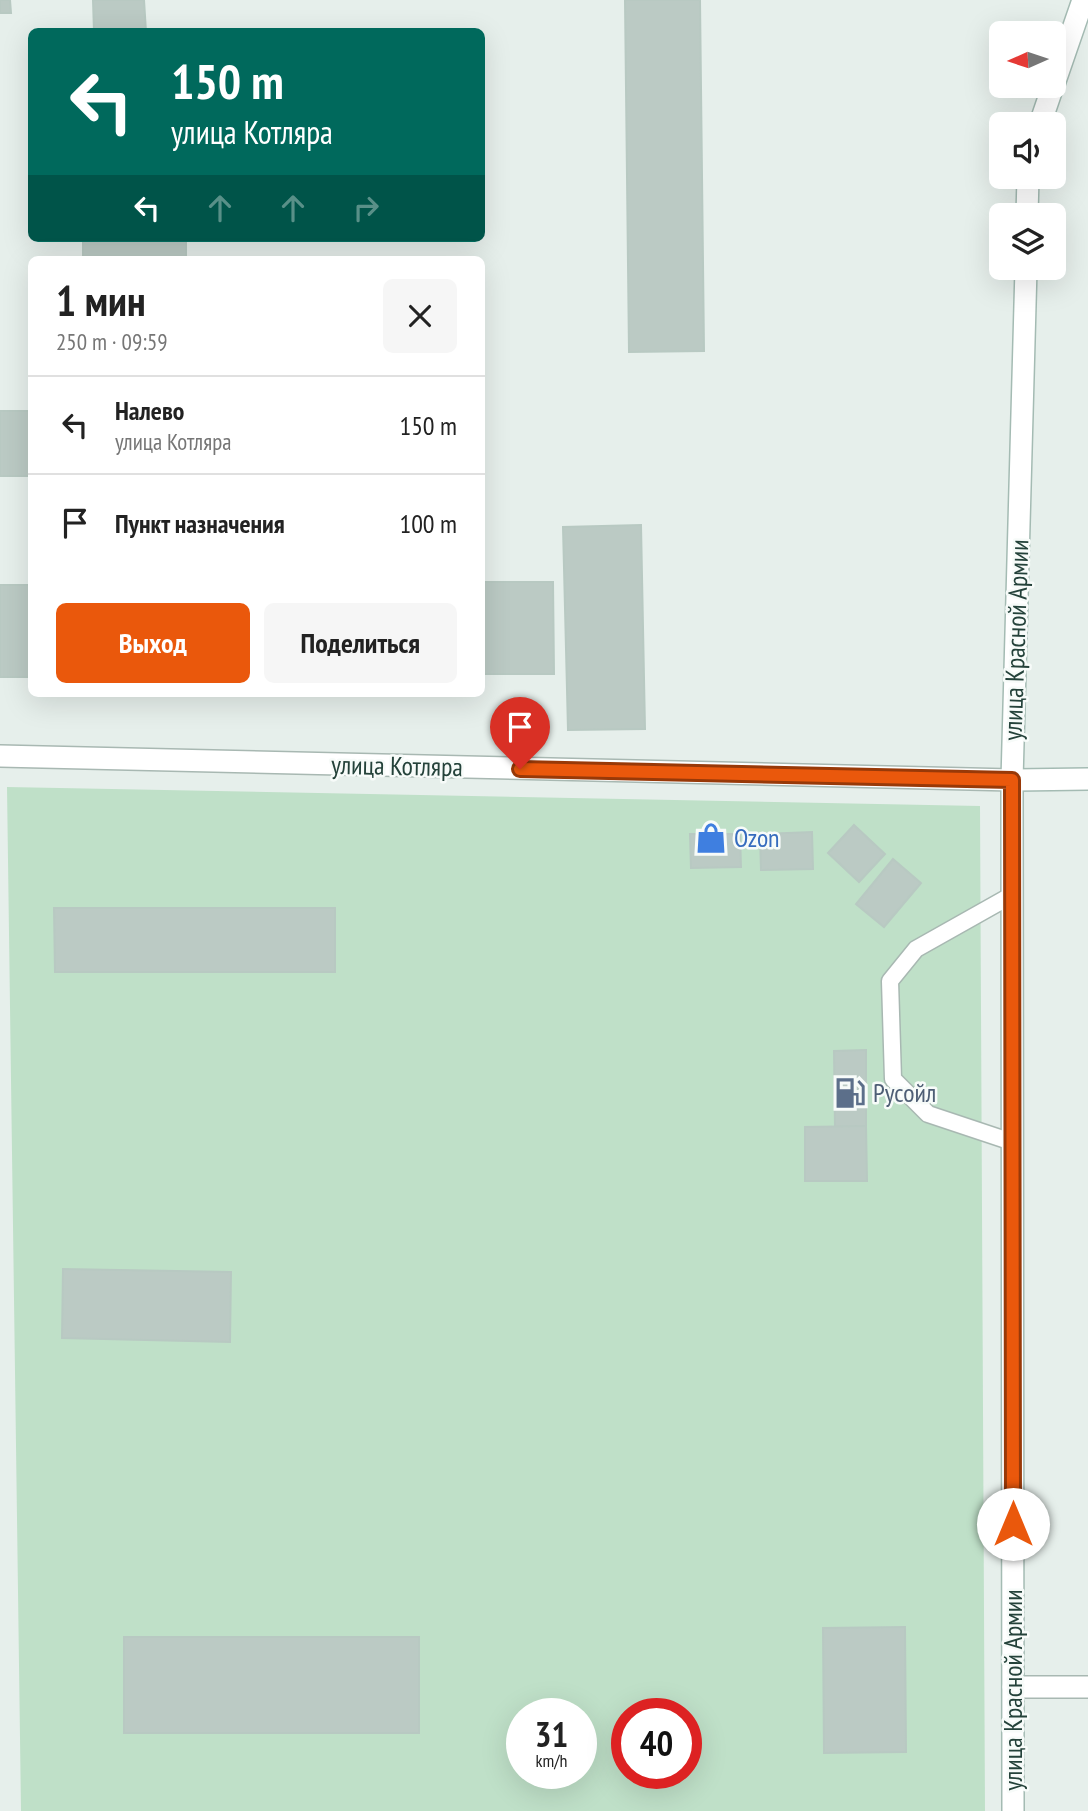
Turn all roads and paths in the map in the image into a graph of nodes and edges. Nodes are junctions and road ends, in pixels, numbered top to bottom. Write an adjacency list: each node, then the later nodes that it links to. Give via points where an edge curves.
1 (1083, 0): 2 (street)
2 (1066, 48)
3 (1026, 280): 6 (street, улица Красной Армии)
4 (0, 757): 6 (street, улица Котляра)
5 (1088, 779): 6 (street, улица Котляра)
6 (1012, 780): 7 (street, улица Красной Армии)
7 (1012, 895): 8 (street, улица Красной Армии); 8 (lane, via 916,949 890,981 892,1079 928,1114)
8 (1012, 1142): 10 (street, улица Красной Армии)
9 (1088, 1687): 10 (street)
10 (1013, 1688): 11 (street, улица Красной Армии)
11 (1013, 1811)

